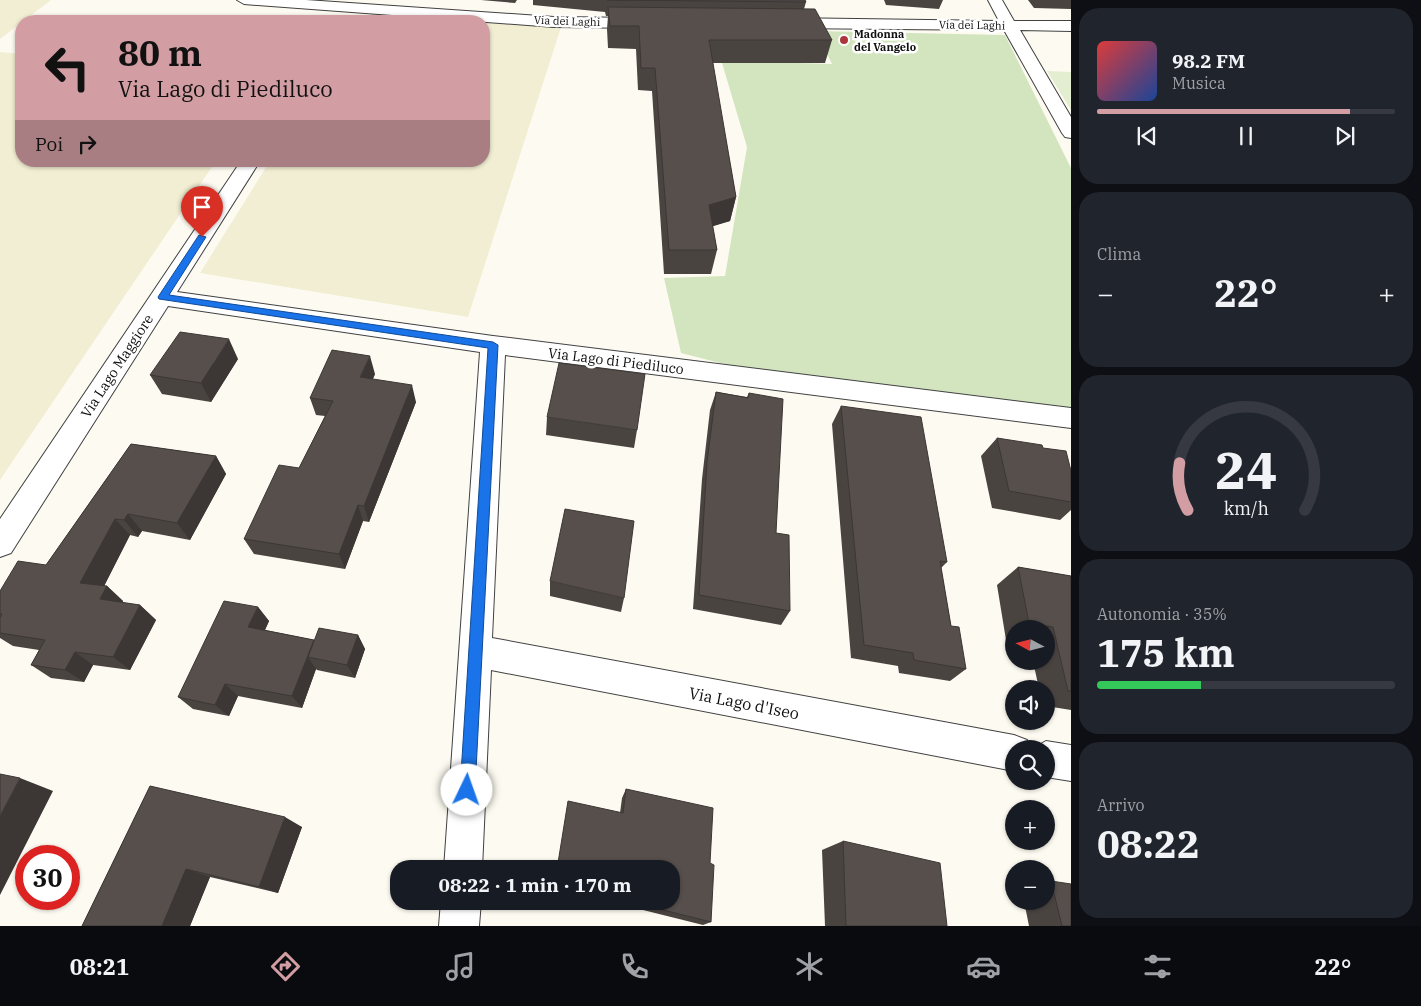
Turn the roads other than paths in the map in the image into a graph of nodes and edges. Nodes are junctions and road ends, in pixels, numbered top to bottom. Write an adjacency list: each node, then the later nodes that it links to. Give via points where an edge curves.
1 (244, 0): 3 (street, Via dei Laghi)
2 (995, 0): 9 (street)
3 (359, 4): 4 (street); 5 (street, Via dei Laghi)
4 (348, 15)
5 (478, 15)
6 (490, 16): 7 (street, Via dei Laghi, via 554,22)
7 (662, 23)
8 (769, 23): 9 (street, Via dei Laghi)
9 (1008, 26): 10 (street, Via dei Laghi); 11 (street)
10 (1071, 26)
11 (1071, 133)
12 (247, 167): 13 (street, Via Lago Maggiore)
13 (162, 297): 14 (street, Via Lago di Piediluco); 16 (street, Via Lago Maggiore)
14 (493, 345): 15 (street, Via Lago di Piediluco); 17 (street)
15 (1071, 418)
16 (0, 544)
17 (475, 651): 18 (street, Via Lago d'Iseo); 21 (street)
18 (1005, 751)
19 (1055, 760): 20 (street)
20 (1071, 763)
21 (463, 860)
22 (461, 910): 23 (street)
23 (460, 926)

